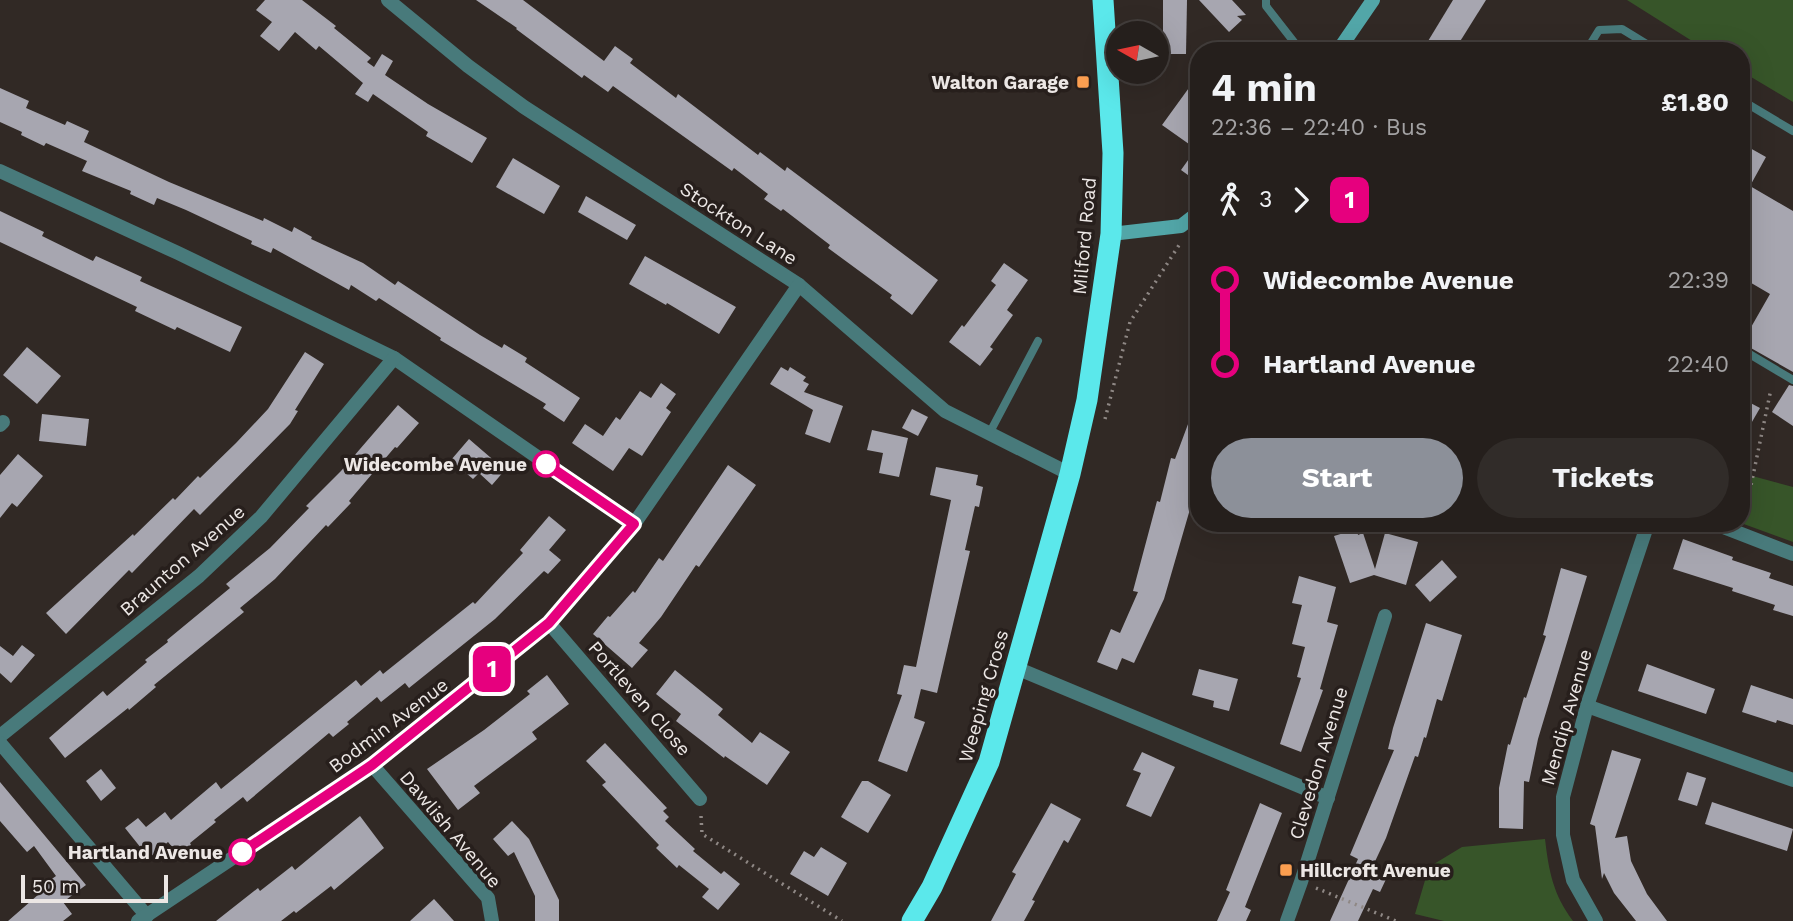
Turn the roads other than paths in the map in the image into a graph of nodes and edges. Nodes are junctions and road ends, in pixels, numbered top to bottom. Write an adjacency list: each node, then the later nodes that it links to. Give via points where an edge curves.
1 (388, 0): 14 (street, Stockton Lane, via 524,107)
2 (1103, 0): 13 (highway, Milford Road, via 1113,153)
3 (1266, 0): 5 (lane)
4 (1373, 0): 6 (street)
5 (1294, 42)
6 (1344, 42)
7 (1592, 42): 8 (lane, via 1599,30 1622,29)
8 (1643, 42)
9 (1750, 105): 10 (lane)
10 (1793, 131)
11 (0, 171): 17 (street)
12 (1190, 219): 13 (street, via 1181,226)
13 (1111, 234): 20 (highway, Milford Road, via 1089,385)
14 (799, 285): 19 (street, Stockton Lane, via 944,411); 21 (street, Bodmin Avenue)
15 (1038, 341): 19 (lane)
16 (1750, 354): 18 (lane)
17 (394, 358): 21 (street); 29 (street, Braunton Avenue, via 261,517 199,576)
18 (1793, 380)
19 (989, 434): 20 (street, Stockton Lane)
20 (1070, 474): 27 (highway, Weeping Cross)
21 (634, 524): 26 (street, Bodmin Avenue)
22 (1644, 532): 28 (street, Mendip Avenue)
23 (1734, 532): 24 (street)
24 (1793, 554)
25 (1385, 616): 33 (street, Clevedon Avenue)
26 (549, 623): 31 (street, Bodmin Avenue); 34 (street, Portleven Close)
27 (1016, 668): 33 (street); 37 (highway, Weeping Cross, via 989,762)
28 (1587, 706): 32 (street); 39 (street, Mendip Avenue, via 1563,797 1563,835 1573,880)
29 (0, 736)
30 (0, 744): 35 (street)
31 (372, 765): 35 (street, Bodmin Avenue); 36 (street, Dawlish Avenue, via 488,898)
32 (1793, 780)
33 (1328, 798): 38 (street, Clevedon Avenue)
34 (700, 799)
35 (143, 918)
36 (492, 921)
37 (912, 921)
38 (1287, 921)
39 (1596, 921)

